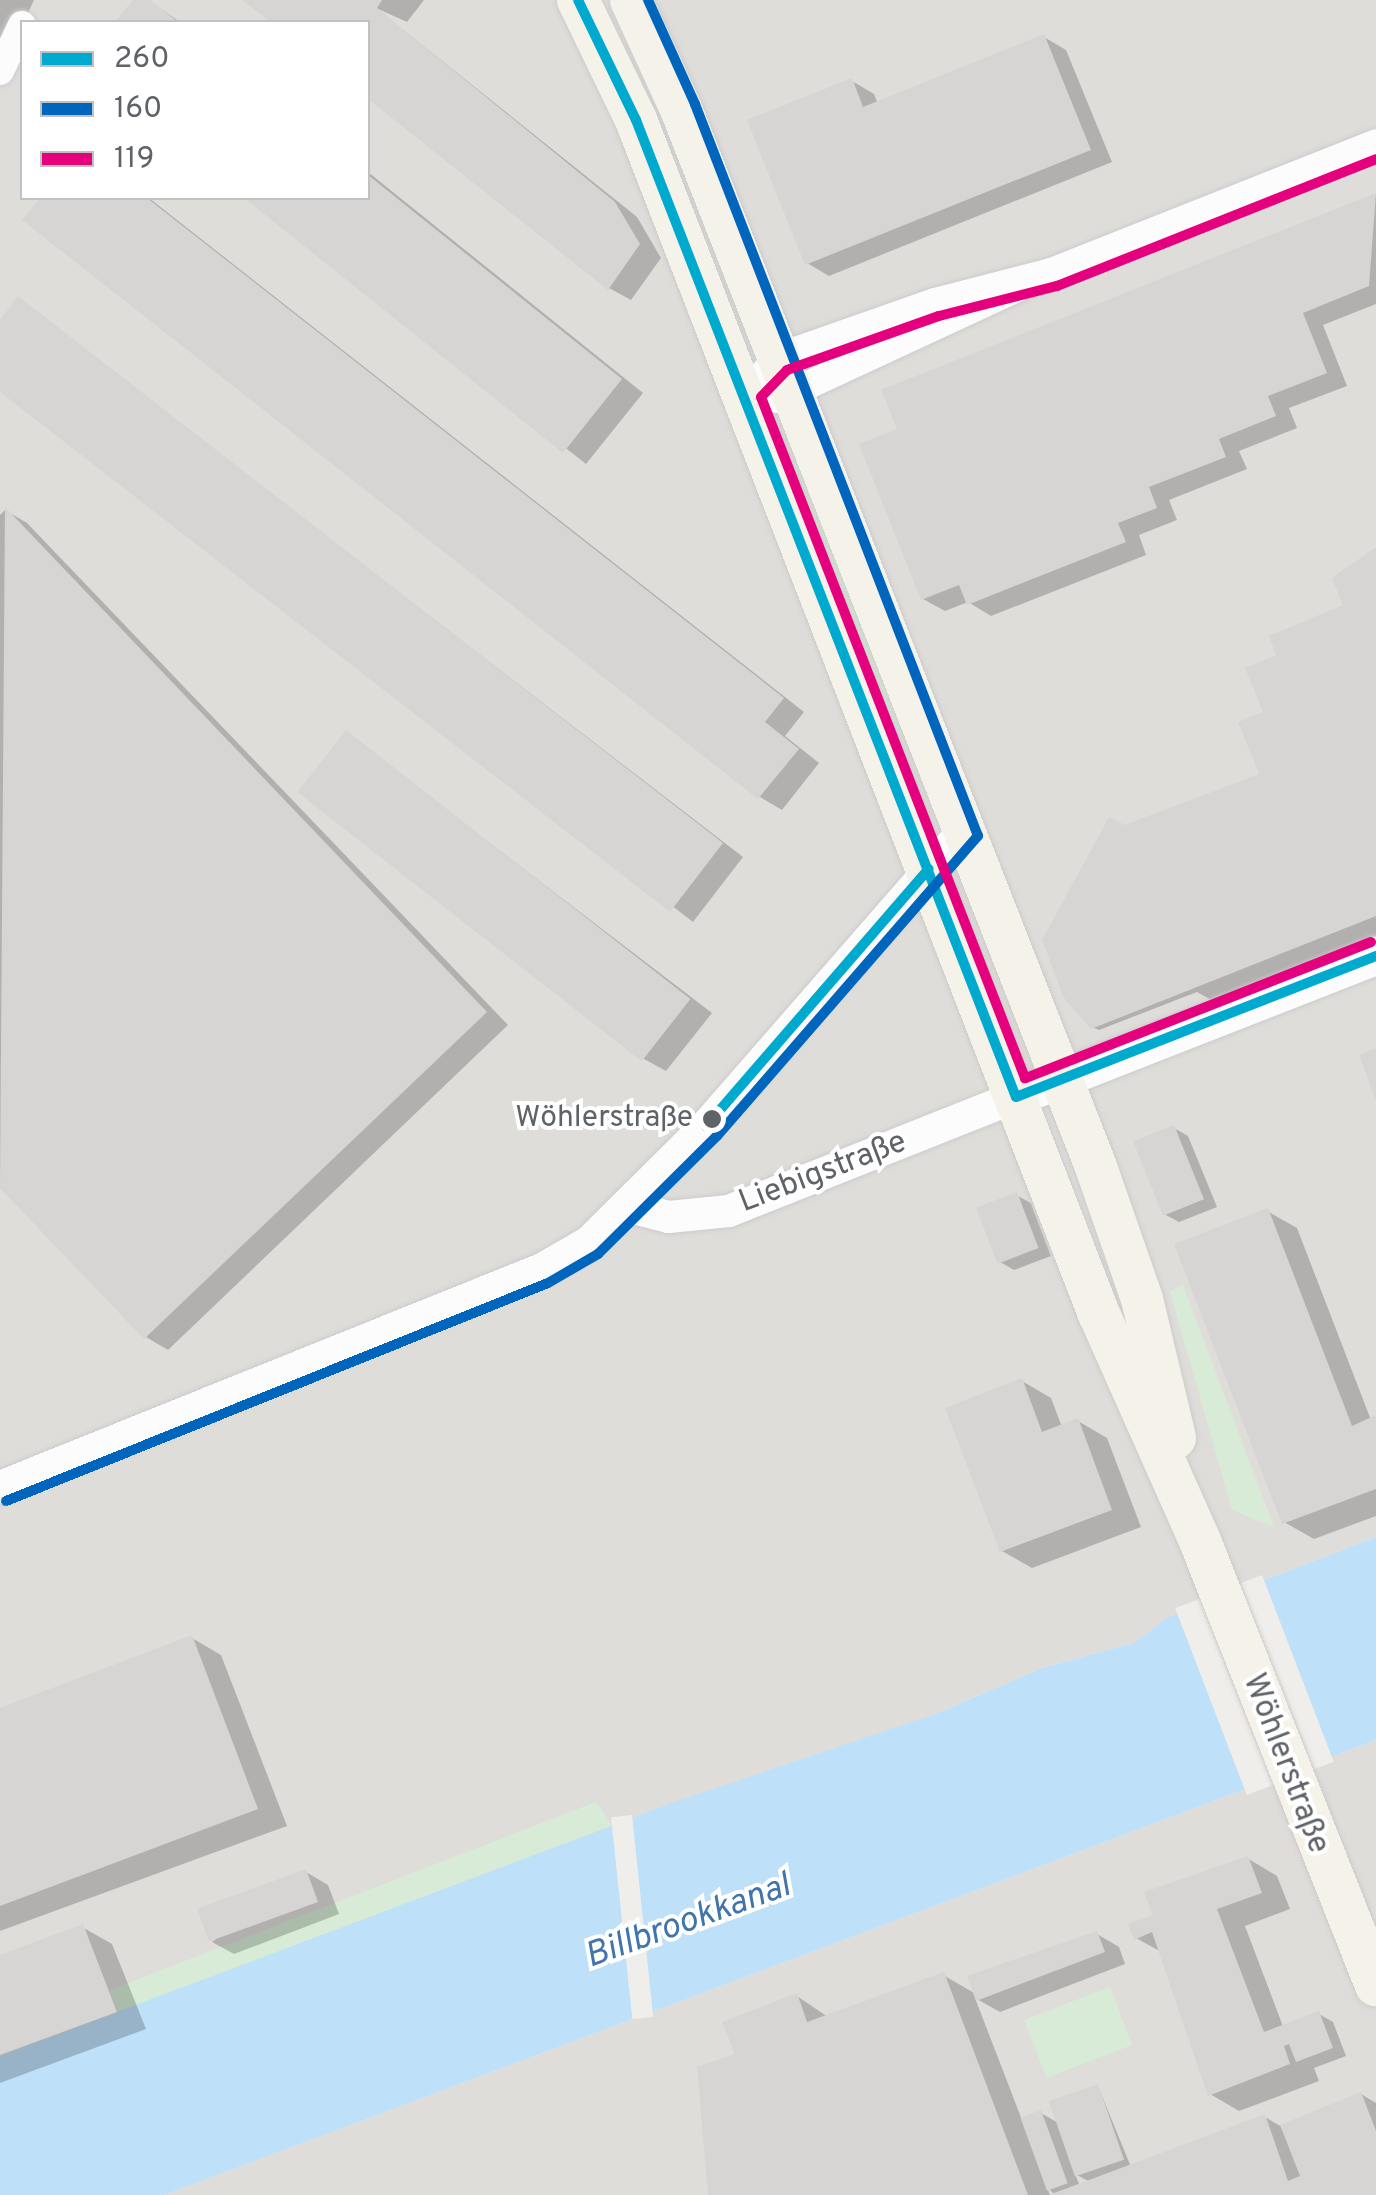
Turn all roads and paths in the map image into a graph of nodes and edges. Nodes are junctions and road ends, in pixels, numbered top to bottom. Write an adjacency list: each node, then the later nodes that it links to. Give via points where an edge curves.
1 (578, 0): 8 (main road, Wöhlerstraße, via 636,120)
2 (631, 0): 7 (main road, Wöhlerstraße)
3 (20, 30): 4 (street)
4 (0, 72)
5 (1376, 143): 6 (street)
6 (1051, 272): 7 (street); 7 (street, via 935,302)
7 (786, 375): 8 (street); 8 (street, via 768,401); 9 (main road, Wöhlerstraße)
8 (744, 394): 10 (main road, Wöhlerstraße)
9 (964, 830): 10 (street); 12 (main road, Wöhlerstraße)
10 (929, 868): 13 (main road, Wöhlerstraße); 14 (street)
11 (1376, 956): 12 (main road, Liebigstraße)
12 (1062, 1079): 13 (main road, Liebigstraße); 16 (main road, Wöhlerstraße, via 1142,1299)
13 (1016, 1097): 14 (street, Liebigstraße, via 729,1211 669,1217); 16 (main road, Wöhlerstraße, via 1099,1314)
14 (630, 1207): 15 (street, via 542,1269)
15 (0, 1487)
16 (1200, 1541): 17 (main road, Wöhlerstraße)
17 (1376, 1985)

